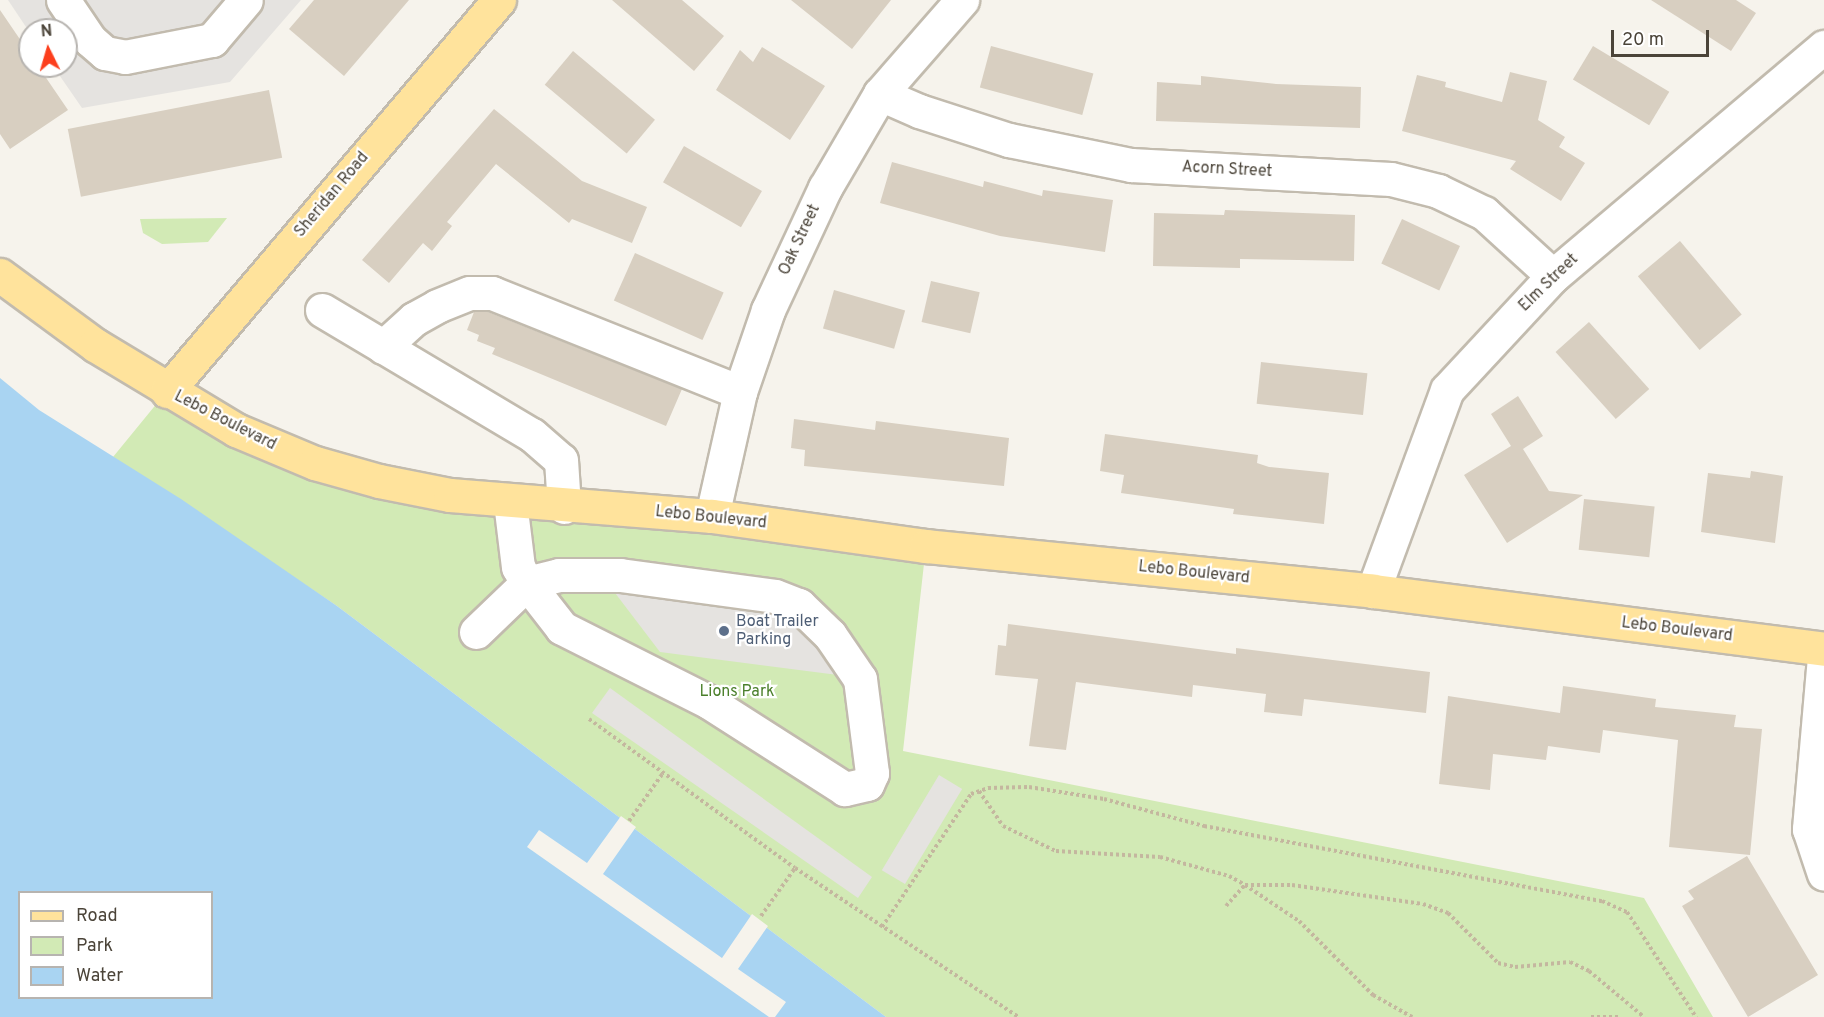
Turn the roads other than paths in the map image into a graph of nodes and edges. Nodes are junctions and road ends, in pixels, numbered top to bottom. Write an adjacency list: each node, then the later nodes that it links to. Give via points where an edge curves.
1 (63, 0): 2 (street, via 90,40 105,53 125,57 212,40)
2 (246, 0)
3 (499, 0): 11 (main road, Sheridan Road)
4 (962, 0): 6 (street, Oak Street)
5 (1821, 54): 8 (street, Elm Street)
6 (880, 94): 8 (street, Acorn Street, via 1009,140 1131,165 1391,179 1438,191 1484,213); 12 (street, Oak Street, via 825,188 768,310)
7 (0, 275): 11 (main road, Lebo Boulevard, via 95,345)
8 (1553, 276): 17 (street, Elm Street, via 1447,390)
9 (322, 310): 10 (street)
10 (383, 347): 12 (street, via 414,319 437,306 470,293 492,294); 14 (street, via 532,435 561,460)
11 (167, 391): 13 (main road, Lebo Boulevard, via 236,430 315,463 440,493)
12 (740, 392): 15 (street, Oak Street)
13 (510, 502): 14 (main road, Lebo Boulevard); 16 (street, via 518,567)
14 (564, 507): 15 (main road, Lebo Boulevard)
15 (712, 516): 17 (main road, Lebo Boulevard, via 926,546)
16 (527, 583): 16 (street, via 559,575 620,575 775,596 799,605 830,635 860,679 872,773 867,784 845,789 709,702 562,628); 18 (street)
17 (1374, 591): 19 (main road, Lebo Boulevard)
18 (476, 632)
19 (1824, 649)
20 (1824, 657): 21 (street, via 1809,829)
21 (1824, 874)

